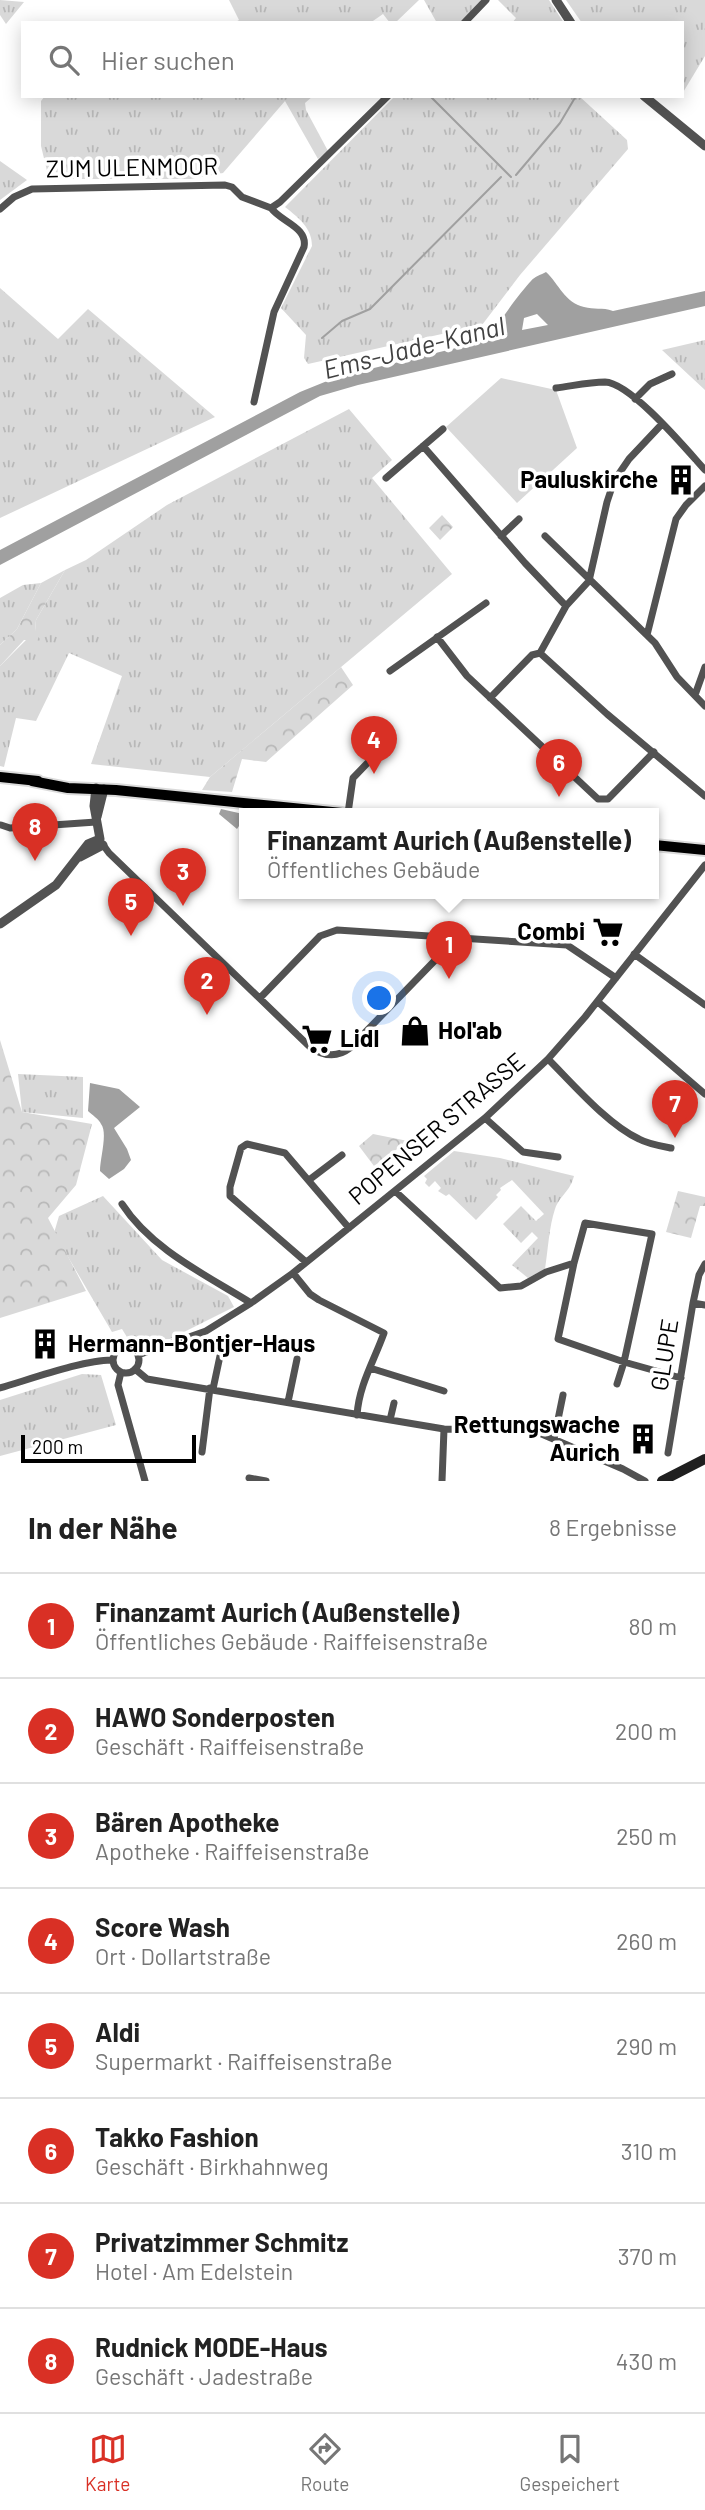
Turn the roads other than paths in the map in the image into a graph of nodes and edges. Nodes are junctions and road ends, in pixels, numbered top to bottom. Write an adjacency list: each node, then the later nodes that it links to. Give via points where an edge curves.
1 (485, 0): 3 (street)
2 (556, 0): 4 (street)
3 (466, 21)
4 (570, 21)
5 (386, 98): 8 (street)
6 (646, 98): 7 (street)
7 (705, 146)
8 (271, 208): 9 (street, ZUM ULENMOOR, via 225,185 32,189); 13 (street, ZUM ULENMOOR, via 305,239 274,312)
9 (0, 209)
10 (672, 374): 12 (street, via 650,384)
11 (556, 388): 12 (street, via 605,382 623,387)
12 (635, 399): 14 (street)
13 (254, 402)
14 (662, 424): 17 (street); 23 (street, via 614,481)
15 (443, 429): 16 (street)
16 (424, 446): 18 (street); 21 (street)
17 (705, 470)
18 (386, 478)
19 (705, 486): 26 (street, via 676,519)
20 (519, 519): 21 (street)
21 (501, 536): 25 (street)
22 (545, 536): 23 (street)
23 (590, 582): 25 (street); 26 (street)
24 (486, 603): 27 (street)
25 (566, 606): 28 (street)
26 (647, 635): 31 (street)
27 (438, 637): 30 (street); 32 (street, via 457,665)
28 (540, 653): 32 (street, via 532,655); 35 (street)
29 (705, 667): 31 (street)
30 (390, 671)
31 (695, 695): 33 (street)
32 (490, 698): 35 (street, via 598,799 608,799)
33 (705, 706)
34 (389, 747): 40 (street, via 353,778)
35 (654, 752): 38 (street)
36 (0, 777): 37 (main road)
37 (100, 789): 39 (main road); 41 (street, via 94,806)
38 (705, 796)
39 (292, 808)
40 (349, 808)
41 (96, 820): 42 (street); 43 (street)
42 (1, 825)
43 (101, 842): 47 (street, via 79,858 56,885); 51 (street)
44 (659, 845): 45 (main road)
45 (705, 850)
46 (705, 865): 49 (street, POPENSER STRASSE)
47 (0, 924)
48 (453, 936): 50 (street, via 567,945); 51 (street, via 330,931); 51 (street, via 446,949 340,1054 316,1051)
49 (634, 954): 50 (street, POPENSER STRASSE); 53 (street)
50 (616, 978): 52 (street, POPENSER STRASSE)
51 (260, 998)
52 (598, 1002): 54 (street, POPENSER STRASSE); 55 (street)
53 (705, 1005)
54 (548, 1059): 56 (street, POPENSER STRASSE); 57 (street, via 624,1130 639,1140)
55 (705, 1094)
56 (485, 1118): 59 (street, via 523,1152); 61 (street, POPENSER STRASSE)
57 (671, 1148)
58 (342, 1156): 60 (street)
59 (558, 1157)
60 (309, 1180): 63 (street); 64 (street, via 285,1153 247,1144 241,1148 230,1187 230,1196)
61 (395, 1191): 63 (street, POPENSER STRASSE); 65 (street, via 500,1288 521,1286)
62 (122, 1204): 68 (street, via 130,1217 175,1255)
63 (349, 1228): 64 (street, POPENSER STRASSE)
64 (306, 1262): 67 (street, POPENSER STRASSE)
65 (574, 1263): 75 (street, via 558,1339); 75 (street, via 585,1223 652,1234)
66 (705, 1264): 69 (street, GLUPE)
67 (293, 1273): 68 (street, POPENSER STRASSE); 76 (street, via 318,1300 384,1334)
68 (251, 1303): 71 (street, POPENSER STRASSE, via 206,1331)
69 (693, 1303): 70 (street); 79 (street, GLUPE)
70 (705, 1306)
71 (138, 1355): 74 (street, via 123,1348); 77 (street)
72 (220, 1356): 82 (street)
73 (297, 1359): 85 (street)
74 (113, 1360): 78 (street); 81 (street)
75 (624, 1362): 79 (street); 80 (street)
76 (370, 1368): 83 (street); 87 (street, via 358,1395)
77 (135, 1369): 78 (street); 82 (street, via 147,1379)
78 (121, 1372): 95 (street, via 118,1385)
79 (681, 1378): 92 (street, GLUPE)
80 (617, 1384)
81 (0, 1388)
82 (211, 1389): 85 (street); 91 (street)
83 (444, 1391)
84 (563, 1395): 90 (street)
85 (288, 1402): 87 (street)
86 (394, 1403): 88 (street)
87 (357, 1415): 88 (street)
88 (390, 1420): 89 (street)
89 (444, 1429): 90 (street, via 537,1432); 97 (street)
90 (554, 1439): 98 (street)
91 (202, 1452)
92 (668, 1453)
93 (705, 1459): 99 (main road)
94 (249, 1478): 96 (street)
95 (145, 1481)
96 (267, 1481)
97 (442, 1481)
98 (645, 1481)
99 (662, 1481)

